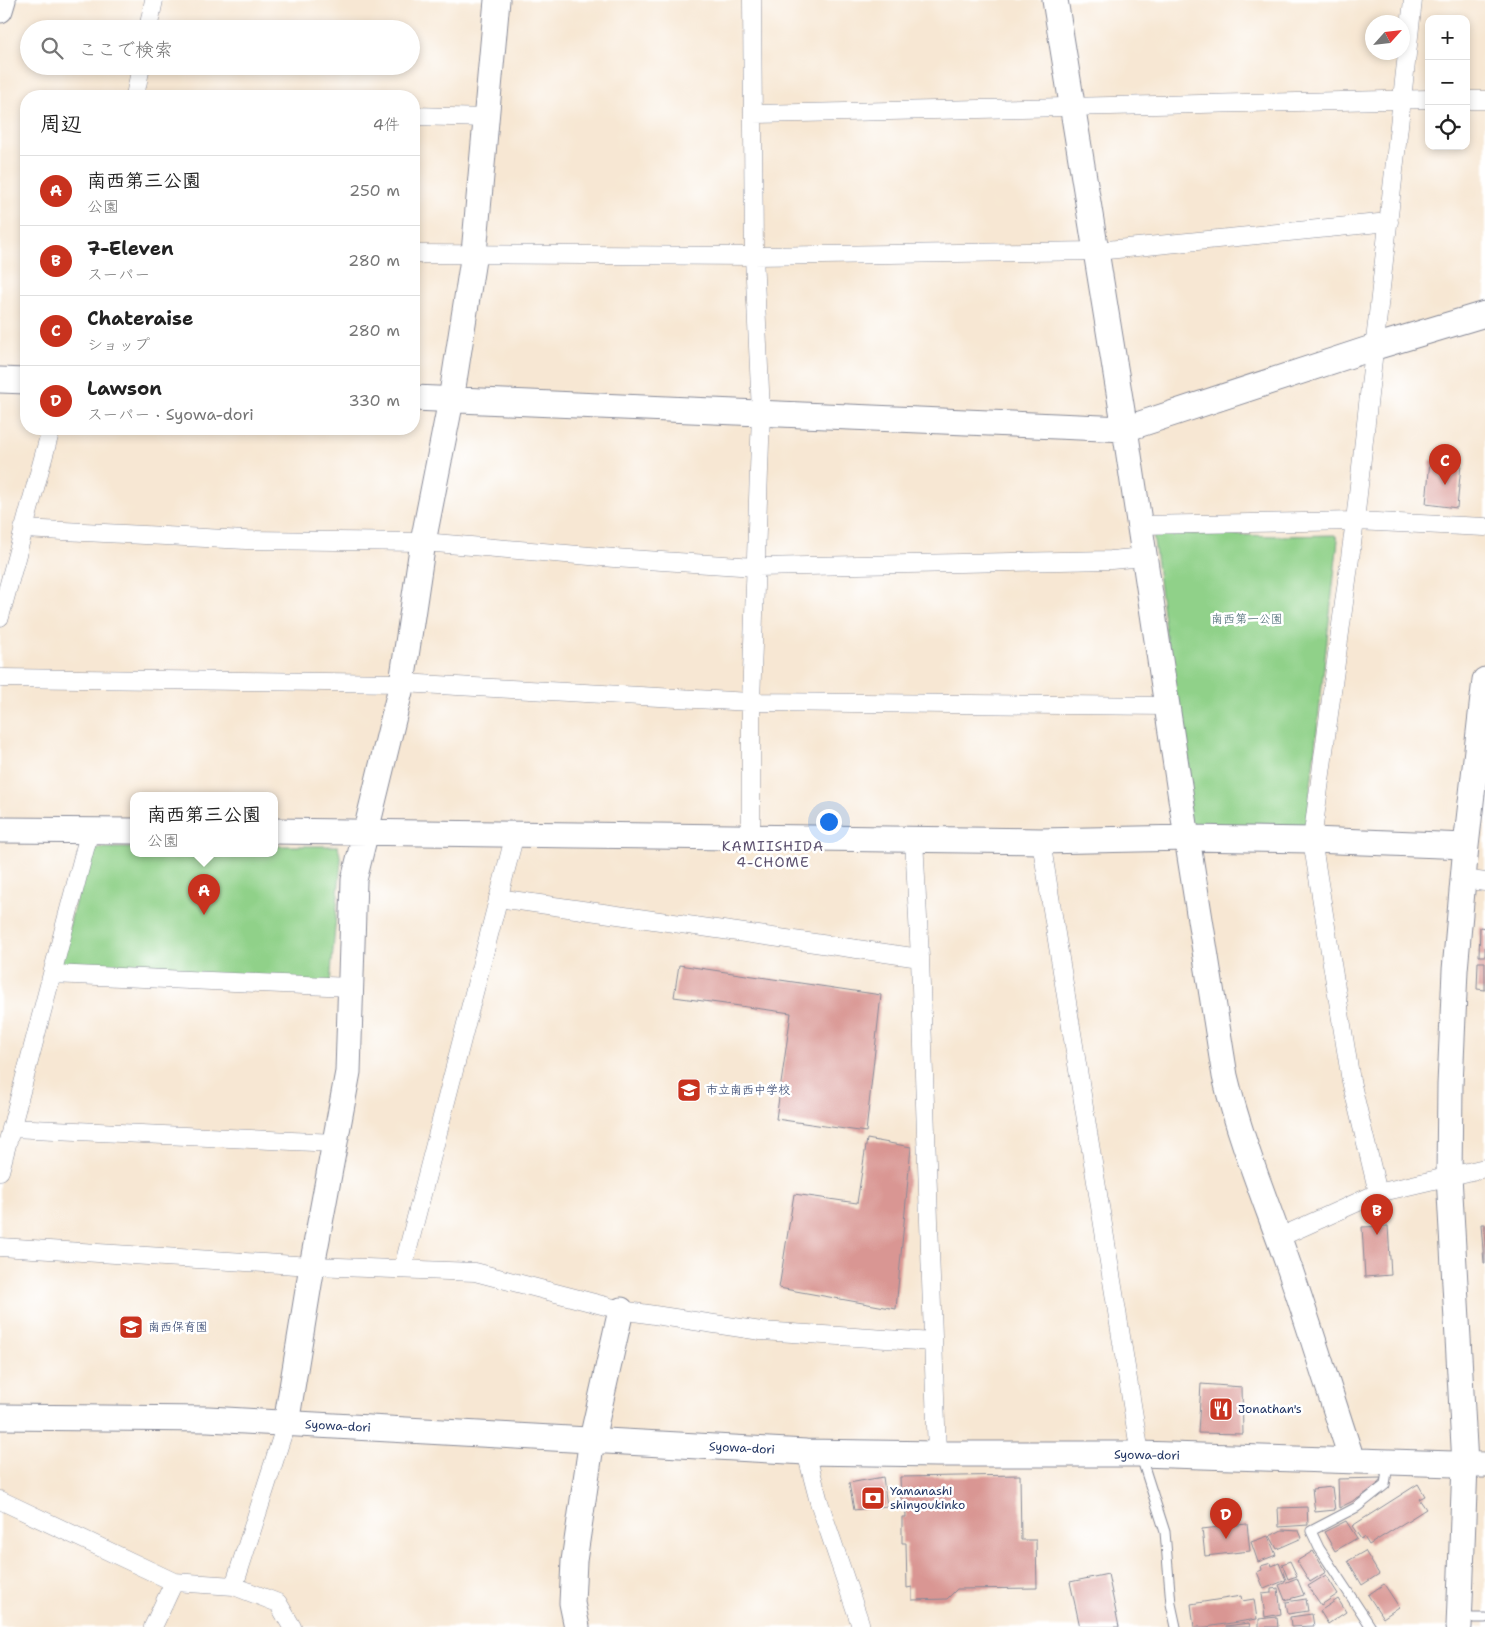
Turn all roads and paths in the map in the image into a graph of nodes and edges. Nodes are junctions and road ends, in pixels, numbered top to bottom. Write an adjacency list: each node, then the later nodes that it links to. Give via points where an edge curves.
1 (2, 0): 7 (street)
2 (154, 0): 8 (street)
3 (498, 0): 18 (street)
4 (752, 0): 16 (street)
5 (1055, 0): 15 (street)
6 (1413, 0): 11 (street)
7 (0, 10)
8 (150, 20)
9 (139, 75): 10 (street)
10 (136, 90)
11 (1403, 99): 12 (street); 15 (street); 19 (street)
12 (1425, 100)
13 (1470, 100): 14 (street)
14 (1485, 100)
15 (1072, 108): 16 (street); 20 (street)
16 (753, 114): 23 (street)
17 (420, 116): 18 (street)
18 (486, 118): 21 (street)
19 (1389, 222): 20 (street); 25 (street)
20 (1097, 251): 23 (street); 31 (street)
21 (474, 253): 22 (street); 23 (street); 29 (street)
22 (420, 254)
23 (754, 256): 30 (street)
24 (1485, 314): 25 (street)
25 (1375, 347): 31 (street); 33 (street)
26 (0, 380): 27 (street)
27 (20, 382)
28 (420, 398): 29 (street)
29 (451, 400): 30 (street); 37 (street)
30 (761, 413): 31 (street); 39 (street)
31 (1125, 429): 34 (street)
32 (49, 435): 36 (street)
33 (1355, 521): 34 (street); 35 (street); 55 (street)
34 (1139, 525): 38 (street)
35 (1485, 527)
36 (23, 528): 37 (street, via 246,540); 40 (street)
37 (423, 542): 39 (street); 43 (street)
38 (1144, 557): 39 (street); 45 (street)
39 (756, 567): 44 (street)
40 (0, 617)
41 (0, 678): 43 (street)
42 (1485, 680): 57 (street)
43 (402, 682): 44 (street); 50 (street)
44 (750, 702): 45 (street); 52 (street)
45 (1167, 706): 53 (street)
46 (0, 830): 47 (street)
47 (90, 830): 48 (street); 61 (street)
48 (130, 831)
49 (278, 831): 50 (street)
50 (365, 832): 51 (street); 62 (street, via 354,880)
51 (514, 834): 52 (street); 59 (street)
52 (751, 836): 54 (street)
53 (1187, 838): 55 (street); 56 (street); 69 (street, via 1225,1076 1250,1162)
54 (914, 839): 56 (street); 60 (street)
55 (1312, 840): 57 (street); 68 (street, via 1351,1081)
56 (1041, 841): 80 (street)
57 (1466, 846): 58 (street)
58 (1474, 881): 67 (street, via 1454,970)
59 (498, 898): 60 (street); 72 (street)
60 (920, 958): 74 (street)
61 (52, 974): 62 (street); 63 (street)
62 (350, 987): 64 (street, via 348,1072)
63 (11, 1128): 64 (street); 66 (street)
64 (336, 1143): 71 (street)
65 (1485, 1168): 67 (street)
66 (0, 1171)
67 (1449, 1176): 68 (street); 83 (street)
68 (1378, 1193): 69 (street)
69 (1278, 1238): 81 (street)
70 (0, 1247): 71 (street)
71 (312, 1266): 72 (street); 76 (street)
72 (403, 1268): 73 (street, via 475,1272)
73 (621, 1310): 74 (street, via 761,1331); 77 (street)
74 (933, 1342): 79 (street)
75 (0, 1417): 76 (street, Syowa-dori, via 208,1419)
76 (286, 1424): 77 (street, Syowa-dori); 86 (street)
77 (592, 1439): 78 (street, Syowa-dori); 91 (street, via 574,1561 572,1603)
78 (806, 1452): 79 (street, Syowa-dori); 92 (street)
79 (936, 1454): 80 (street, Syowa-dori)
80 (1140, 1454): 81 (street, Syowa-dori); 93 (lane, via 1165,1532)
81 (1352, 1460): 82 (street, Syowa-dori)
82 (1388, 1462): 83 (street, Syowa-dori); 94 (lane, via 1385,1485 1357,1507 1311,1531 1318,1548)
83 (1475, 1465): 88 (street)
84 (0, 1500): 85 (street)
85 (174, 1582): 86 (street); 89 (street)
86 (234, 1586): 90 (street, via 278,1603)
87 (1485, 1618): 88 (lane)
88 (1459, 1622)
89 (153, 1627)
90 (292, 1627)
91 (577, 1627)
92 (860, 1627)
93 (1176, 1627)
94 (1371, 1627)

